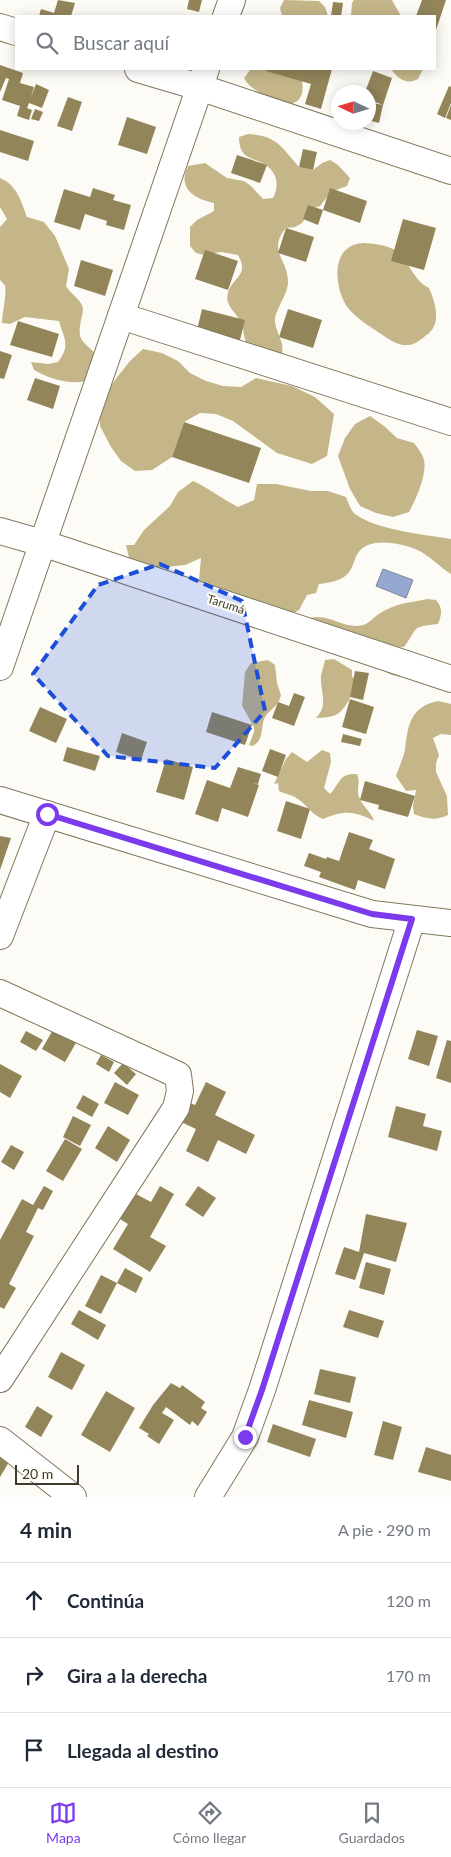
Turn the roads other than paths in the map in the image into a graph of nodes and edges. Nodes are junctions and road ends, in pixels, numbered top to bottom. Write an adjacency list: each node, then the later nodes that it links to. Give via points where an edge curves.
1 (232, 0): 2 (street)
2 (226, 15)
3 (0, 27): 4 (street)
4 (15, 32)
5 (145, 70): 6 (street)
6 (203, 78): 7 (street); 8 (street)
7 (451, 171)
8 (121, 316): 9 (street); 11 (street)
9 (451, 422)
10 (0, 531): 11 (street, Tarumá)
11 (42, 543): 12 (street); 13 (street, Tarumá)
12 (0, 667)
13 (451, 679)
14 (0, 800): 15 (street)
15 (47, 814): 16 (street, via 372,914); 18 (street)
16 (412, 919): 17 (street); 23 (street, via 262,1390 245,1437)
17 (451, 923)
18 (0, 936)
19 (0, 993): 20 (street, via 178,1075 180,1091 176,1108)
20 (0, 1379)
21 (0, 1440): 22 (street)
22 (73, 1497)
23 (208, 1497)

